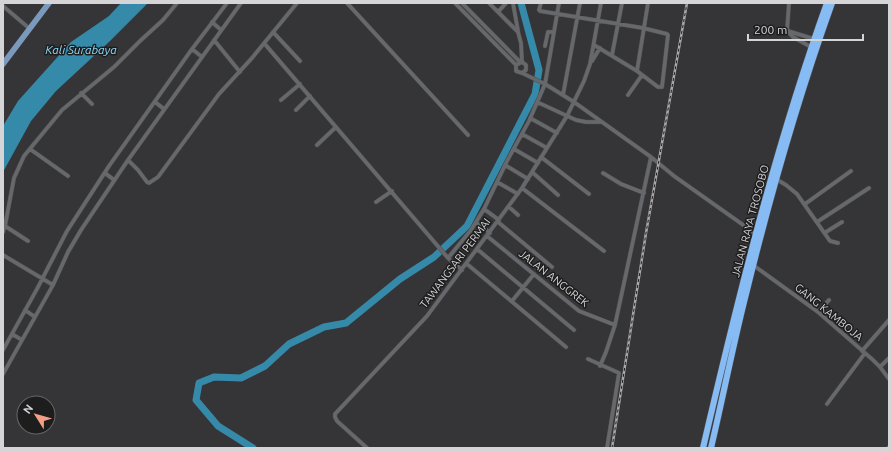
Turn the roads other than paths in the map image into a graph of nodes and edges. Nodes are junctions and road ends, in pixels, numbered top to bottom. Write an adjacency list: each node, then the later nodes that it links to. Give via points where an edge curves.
1 (49, 3): 30 (main road)
2 (177, 3): 60 (street, via 114,67)
3 (227, 3): 26 (street)
4 (241, 3): 31 (street)
5 (296, 3): 34 (street)
6 (347, 3): 77 (street)
7 (455, 3): 32 (street)
8 (462, 3): 28 (street)
9 (489, 3): 22 (street)
10 (506, 3): 22 (street)
11 (513, 3): 35 (street)
12 (540, 3): 23 (street, via 540,11)
13 (559, 3): 23 (street)
14 (580, 3): 24 (street)
15 (601, 3): 25 (street)
16 (622, 3): 27 (street)
17 (648, 3): 29 (street)
18 (789, 3): 33 (street)
19 (827, 3): 38 (highway, JALAN RAYA TROSOBO)
20 (832, 3): 94 (highway, JALAN RAYA TROSOBO, via 806,77)
21 (3, 6): 30 (street)
22 (498, 12): 35 (street)
23 (557, 14): 24 (street); 36 (street)
24 (577, 18): 25 (street); 62 (street)
25 (598, 21): 27 (street); 40 (street)
26 (213, 22): 31 (street); 44 (street)
27 (618, 24): 29 (street); 45 (street)
28 (486, 28): 32 (street); 48 (street)
29 (643, 28): 53 (street); 56 (street, via 668,35 662,87 658,87)
30 (30, 29): 49 (main road)
31 (220, 29): 37 (street)
32 (482, 31): 51 (street)
33 (788, 31): 38 (street); 42 (street, via 798,41)
34 (273, 32): 39 (street); 47 (street)
35 (518, 32): 48 (street)
36 (554, 32): 41 (street, via 548,32); 59 (street)
37 (214, 40): 46 (street); 54 (street)
38 (814, 40): 42 (highway, JALAN RAYA TROSOBO)
39 (264, 43): 54 (street); 58 (street)
40 (594, 45): 43 (street); 50 (street)
41 (545, 46)
42 (811, 47): 116 (highway, JALAN RAYA TROSOBO)
43 (600, 48): 45 (street); 50 (street)
44 (193, 49): 46 (street); 65 (street)
45 (612, 55): 53 (street)
46 (201, 56): 69 (street)
47 (300, 61)
48 (521, 62): 51 (street); 52 (street)
49 (3, 64)
50 (590, 64): 67 (street, TAWANGSARI PERMAI)
51 (516, 65): 55 (street, via 516,71)
52 (526, 68): 55 (street); 57 (street)
53 (637, 71): 56 (street)
54 (240, 72): 84 (street, via 219,94 158,177 147,182)
55 (522, 73): 57 (street)
56 (642, 75): 61 (street)
57 (531, 78): 59 (street)
58 (300, 84): 63 (street); 64 (street)
59 (543, 84): 62 (street); 66 (street)
60 (81, 93): 68 (street); 80 (street, via 62,110)
61 (628, 94)
62 (563, 95): 67 (street)
63 (310, 96): 70 (street); 74 (street)
64 (281, 100)
65 (155, 102): 69 (street); 89 (street)
66 (537, 102): 71 (street); 72 (street)
67 (574, 102): 71 (street, TAWANGSARI PERMAI); 73 (street)
68 (92, 104)
69 (163, 108): 84 (street)
70 (296, 110)
71 (567, 116): 73 (street, via 583,122); 75 (street, TAWANGSARI PERMAI)
72 (530, 118): 75 (street); 76 (street)
73 (601, 122): 83 (street)
74 (336, 127): 78 (street); 98 (street)
75 (556, 133): 79 (street, TAWANGSARI PERMAI)
76 (522, 134): 79 (street); 81 (street)
77 (468, 135)
78 (317, 145)
79 (547, 148): 82 (street, TAWANGSARI PERMAI)
80 (30, 149): 91 (street); 112 (street, via 21,160 14,178)
81 (514, 149): 85 (street); 86 (street)
82 (541, 157): 85 (street, TAWANGSARI PERMAI); 102 (street)
83 (651, 157): 99 (street); 116 (street)
84 (128, 160): 92 (street)
85 (538, 163): 88 (street, TAWANGSARI PERMAI)
86 (505, 165): 93 (street); 95 (street)
87 (851, 171): 104 (street)
88 (532, 172): 93 (street, TAWANGSARI PERMAI); 101 (street)
89 (105, 173): 92 (street); 128 (street, via 67,231)
90 (603, 173): 99 (street)
91 (68, 176)
92 (113, 179): 129 (street)
93 (528, 179): 96 (street, TAWANGSARI PERMAI)
94 (776, 179): 104 (street, via 791,188); 124 (highway, JALAN RAYA TROSOBO)
95 (497, 182): 100 (street); 106 (street)
96 (522, 188): 100 (street, TAWANGSARI PERMAI); 120 (street)
97 (869, 188): 110 (street)
98 (392, 191): 103 (street); 122 (street)
99 (644, 193): 137 (street)
100 (518, 194): 105 (street, TAWANGSARI PERMAI)
101 (558, 194)
102 (589, 194)
103 (376, 202)
104 (805, 204): 110 (street)
105 (509, 207): 107 (street); 108 (street, TAWANGSARI PERMAI)
106 (484, 209): 108 (street); 109 (street)
107 (518, 215)
108 (498, 221): 115 (street, TAWANGSARI PERMAI); 125 (street)
109 (476, 222): 115 (street, JALAN ANGGREK); 122 (street)
110 (817, 222): 114 (street)
111 (842, 222): 114 (street)
112 (5, 226): 113 (street); 117 (street)
113 (3, 232)
114 (826, 232): 118 (street, via 830,240)
115 (489, 234): 119 (street, TAWANGSARI PERMAI); 127 (street, JALAN ANGGREK)
116 (756, 234): 151 (highway, JALAN RAYA TROSOBO)
117 (28, 241)
118 (838, 243)
119 (477, 249): 123 (street, TAWANGSARI PERMAI); 130 (street)
120 (604, 251)
121 (3, 255): 128 (street)
122 (447, 257): 126 (street)
123 (467, 264): 126 (street, TAWANGSARI PERMAI); 132 (street)
124 (753, 265): 134 (street, GANG KAMBOJA); 152 (highway, JALAN RAYA TROSOBO)
125 (552, 267)
126 (462, 270): 156 (street, TAWANGSARI PERMAI, via 427,316 334,416)
127 (534, 274): 130 (street); 137 (street, JALAN ANGGREK, via 579,311)
128 (42, 279): 129 (street); 133 (street)
129 (51, 284): 135 (street)
130 (523, 288): 132 (street); 138 (street)
131 (829, 300): 134 (street)
132 (512, 301): 141 (street)
133 (26, 311): 135 (street); 139 (street)
134 (818, 312): 143 (street, GANG KAMBOJA)
135 (35, 316): 140 (street)
136 (889, 320): 143 (street)
137 (615, 325): 146 (street)
138 (574, 330)
139 (13, 334): 140 (street); 142 (street)
140 (22, 339): 148 (street)
141 (566, 347)
142 (3, 350)
143 (864, 352): 147 (street, GANG KAMBOJA); 150 (street)
144 (889, 358): 147 (street)
145 (588, 359): 146 (street)
146 (600, 366): 157 (street, via 619,373)
147 (880, 367): 149 (street, GANG KAMBOJA)
148 (3, 374)
149 (889, 379)
150 (827, 404)
151 (709, 421): 152 (highway); 153 (highway, JALAN RAYA TROSOBO)
152 (717, 421): 154 (highway, JALAN RAYA TROSOBO)
153 (707, 430): 154 (highway); 158 (highway, JALAN RAYA TROSOBO)
154 (715, 431): 155 (highway, JALAN RAYA TROSOBO)
155 (713, 447)
156 (367, 448)
157 (607, 448)
158 (703, 448)

